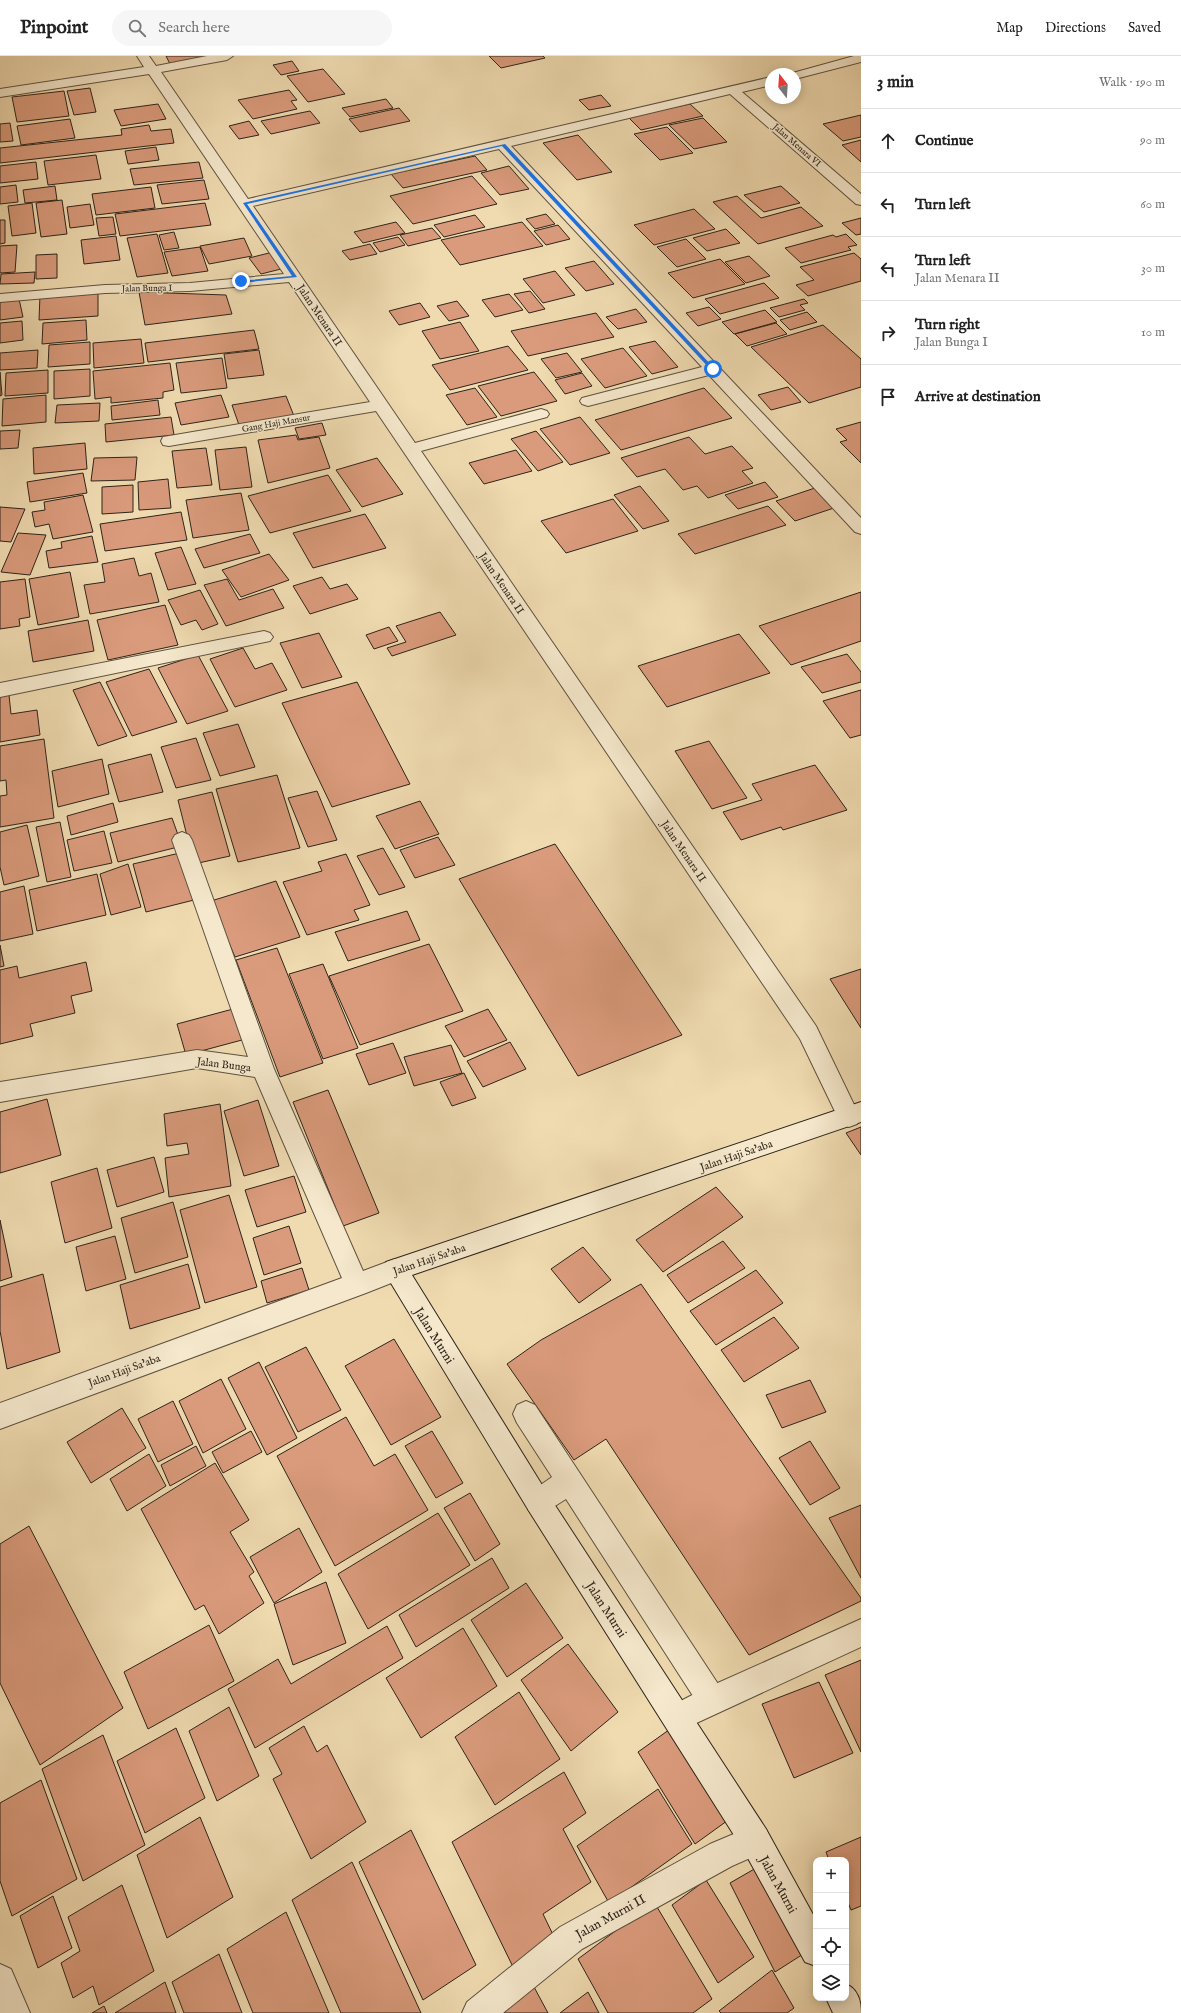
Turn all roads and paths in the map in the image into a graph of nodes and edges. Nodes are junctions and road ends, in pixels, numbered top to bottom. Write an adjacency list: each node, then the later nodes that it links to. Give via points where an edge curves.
1 (228, 56): 3 (street)
2 (861, 58): 4 (street)
3 (148, 63): 7 (street); 10 (street, Jalan Menara II)
4 (801, 73)
5 (765, 82): 6 (street)
6 (733, 90): 8 (street); 9 (street, Jalan Menara VI)
7 (0, 93)
8 (503, 145): 10 (street); 13 (street)
9 (861, 201)
10 (245, 204): 11 (street, Jalan Menara II)
11 (295, 277): 12 (street, Jalan Bunga I, via 190,287 105,288); 15 (street, Jalan Menara II)
12 (0, 298)
13 (713, 369): 14 (street); 19 (street)
14 (588, 401)
15 (382, 406): 17 (street, Gang Haji Mansur); 18 (street, Jalan Menara II)
16 (541, 414): 18 (street)
17 (169, 441)
18 (411, 449): 25 (street, Jalan Menara II, via 808,1033)
19 (861, 528)
20 (264, 637): 21 (street)
21 (0, 690)
22 (182, 840): 23 (street)
23 (263, 1069): 24 (street, Jalan Bunga, via 198,1059); 27 (street, Jalan Bunga)
24 (0, 1092)
25 (855, 1114): 26 (street, Jalan Haji Sa'aba)
26 (395, 1270): 27 (street, Jalan Haji Sa'aba); 31 (street, Jalan Murni)
27 (357, 1285): 29 (street, Jalan Haji Sa'aba)
28 (526, 1414): 30 (street)
29 (0, 1416)
30 (569, 1480): 31 (street); 33 (street)
31 (538, 1502): 34 (street, Jalan Murni)
32 (861, 1633): 33 (street)
33 (712, 1700): 34 (street)
34 (677, 1718): 35 (street, Jalan Murni)
35 (755, 1840): 36 (street, Jalan Murni); 40 (street, Jalan Murni II, via 721,1855 571,1938)
36 (813, 1946)
37 (0, 1980): 39 (street)
38 (844, 2001): 41 (street)
39 (14, 2013)
40 (478, 2013)
41 (850, 2013)

